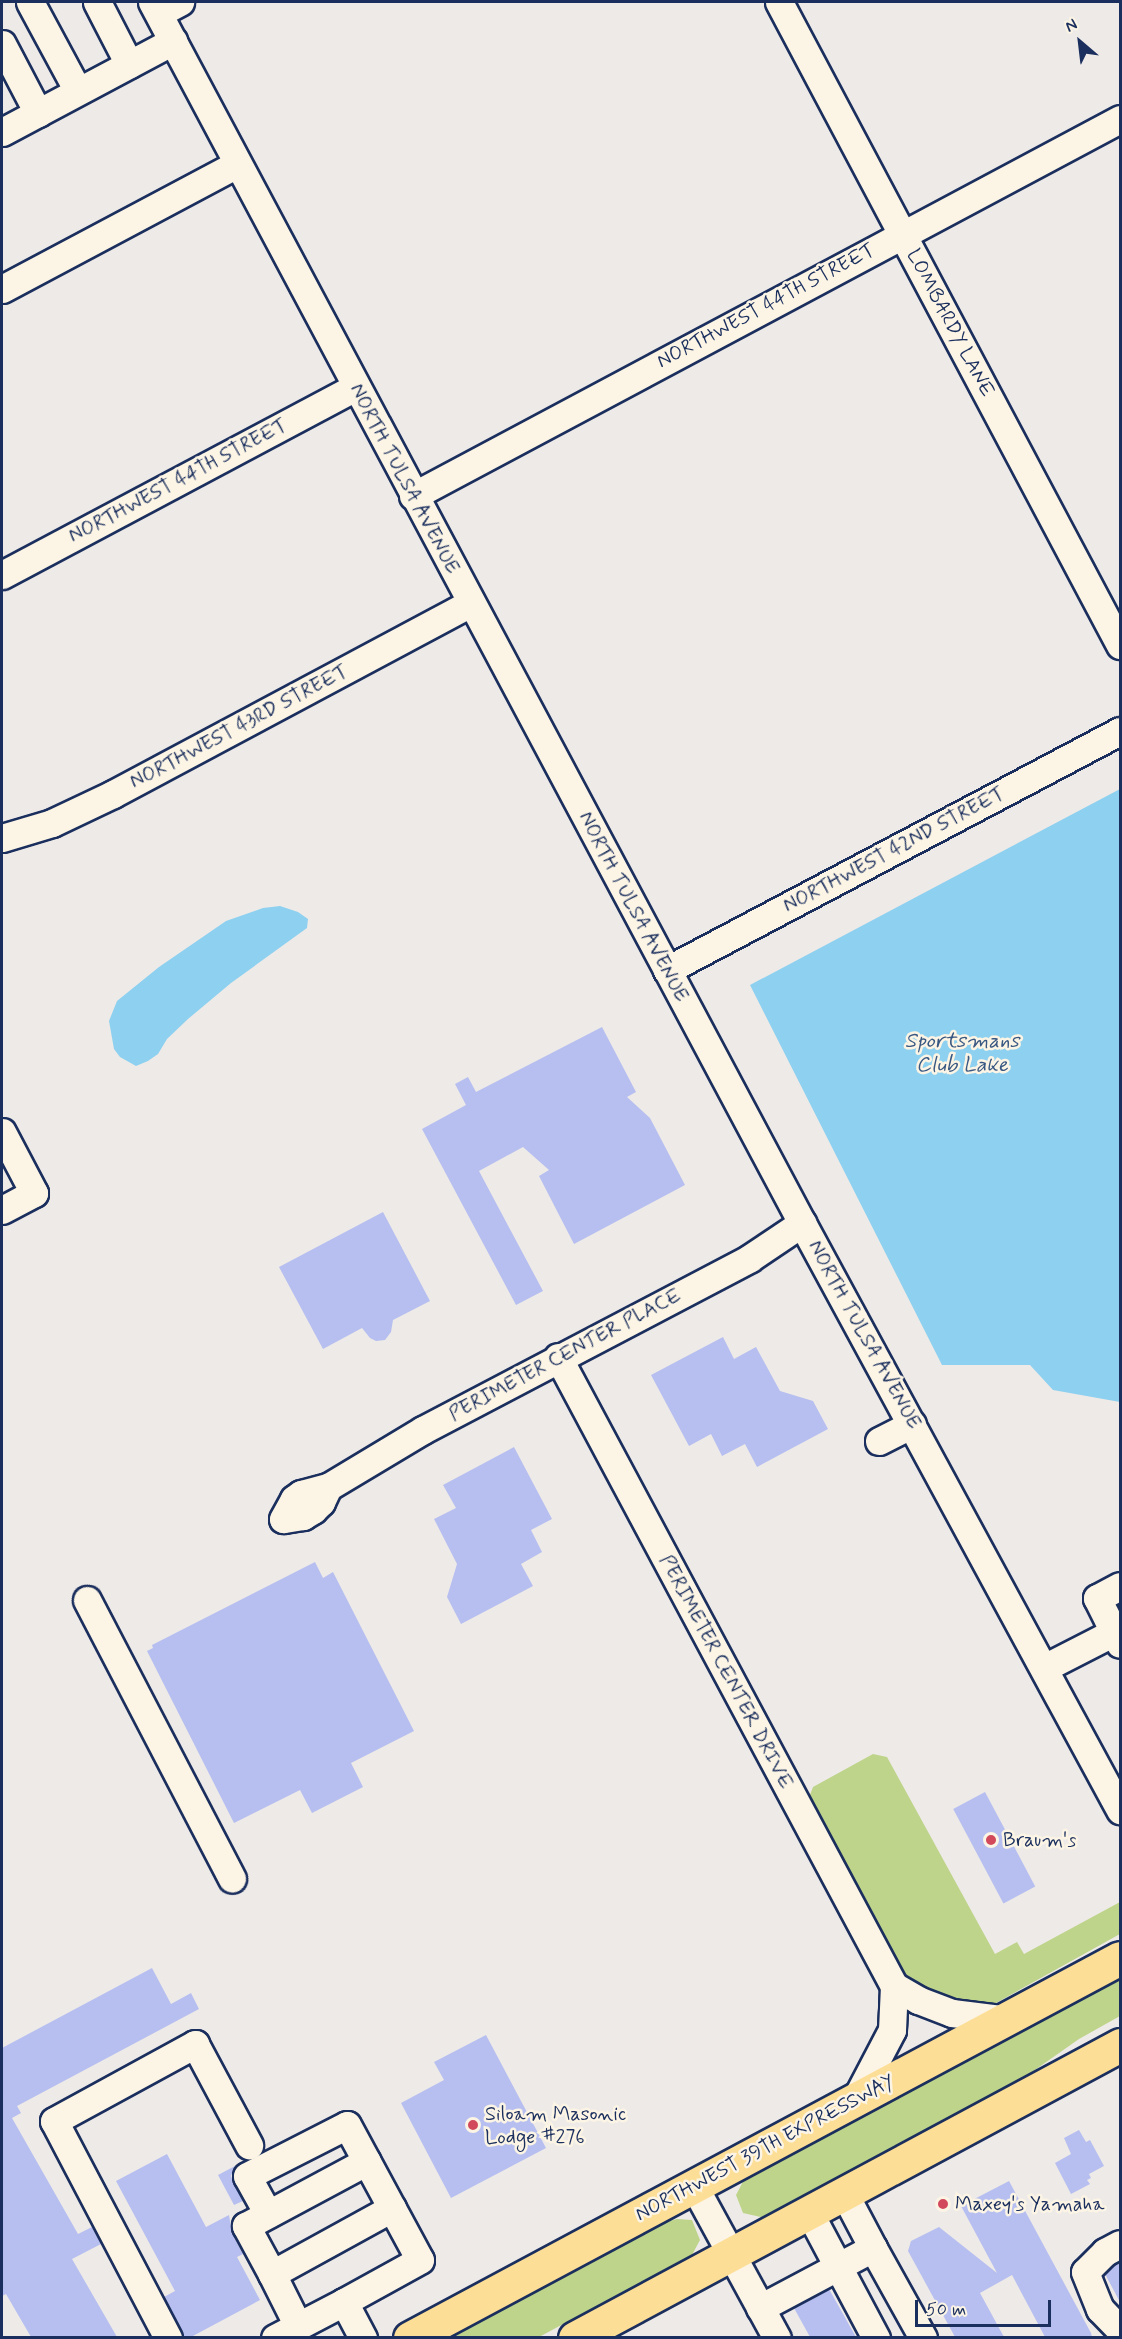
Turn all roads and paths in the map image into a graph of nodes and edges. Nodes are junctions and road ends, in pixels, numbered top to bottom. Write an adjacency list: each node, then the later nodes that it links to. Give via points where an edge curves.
1 (30, 2): 8 (street)
2 (97, 2): 7 (street)
3 (779, 2): 13 (street, LOMBARDY LANE)
4 (164, 5): 5 (street, NORTH TULSA AVENUE)
5 (173, 40): 7 (street); 12 (street, NORTH TULSA AVENUE)
6 (2, 44): 9 (street)
7 (129, 64): 8 (street)
8 (78, 91): 9 (street)
9 (38, 113): 11 (street)
10 (1120, 119): 13 (street, NORTHWEST 44TH STREET)
11 (2, 132)
12 (237, 164): 14 (street); 15 (street, NORTH TULSA AVENUE)
13 (902, 233): 16 (street, NORTHWEST 44TH STREET); 19 (street, LOMBARDY LANE)
14 (2, 289)
15 (355, 387): 16 (street, NORTH TULSA AVENUE); 17 (street, NORTHWEST 44TH STREET)
16 (413, 496): 18 (street, NORTH TULSA AVENUE)
17 (2, 574)
18 (470, 603): 21 (street, NORTHWEST 43RD STREET, via 113,794 52,823); 22 (street, NORTH TULSA AVENUE)
19 (1120, 645)
20 (1120, 730): 22 (street, NORTHWEST 42ND STREET)
21 (2, 838)
22 (667, 970): 25 (street, NORTH TULSA AVENUE)
23 (2, 1132): 24 (street, via 34,1193)
24 (2, 1210)
25 (802, 1223): 26 (street, PERIMETER CENTER PLACE, via 750,1258); 27 (street, NORTH TULSA AVENUE)
26 (558, 1357): 29 (street, PERIMETER CENTER PLACE); 37 (street, PERIMETER CENTER DRIVE)
27 (912, 1424): 28 (street); 33 (street, NORTH TULSA AVENUE)
28 (879, 1441)
29 (328, 1487)
30 (1120, 1586): 32 (street, via 1097,1598)
31 (87, 1600): 35 (street)
32 (1117, 1638): 33 (street)
33 (1044, 1668): 34 (street, NORTH TULSA AVENUE)
34 (1120, 1810)
35 (232, 1879)
36 (1120, 1958): 38 (highway, NORTHWEST 39TH EXPRESSWAY)
37 (894, 1986): 38 (street, via 952,2013); 40 (street, via 892,2030)
38 (1009, 2020): 40 (highway, NORTHWEST 39TH EXPRESSWAY)
39 (1120, 2045): 44 (highway)
40 (856, 2099): 43 (highway, NORTHWEST 39TH EXPRESSWAY)
41 (249, 2145): 57 (street, via 195,2044 54,2121)
42 (367, 2161): 45 (street); 47 (street); 47 (street, via 347,2125 247,2176)
43 (694, 2186): 50 (street); 59 (highway, NORTHWEST 39TH EXPRESSWAY)
44 (844, 2193): 46 (highway); 49 (street)
45 (392, 2208): 52 (street); 53 (street, via 420,2260)
46 (810, 2212): 50 (highway); 51 (street)
47 (268, 2214): 52 (street, via 246,2226)
48 (1120, 2244): 55 (street, via 1105,2252 1085,2272 1100,2309)
49 (873, 2247): 51 (street); 63 (street)
50 (731, 2254): 54 (street); 60 (highway)
51 (838, 2266): 54 (street); 62 (street)
52 (272, 2274): 56 (street)
53 (344, 2302): 56 (street); 58 (street)
54 (760, 2308): 61 (street)
55 (1120, 2330)
56 (286, 2332)
57 (168, 2337)
58 (363, 2337)
59 (410, 2337)
60 (575, 2337)
61 (777, 2337)
62 (876, 2337)
63 (923, 2337)

